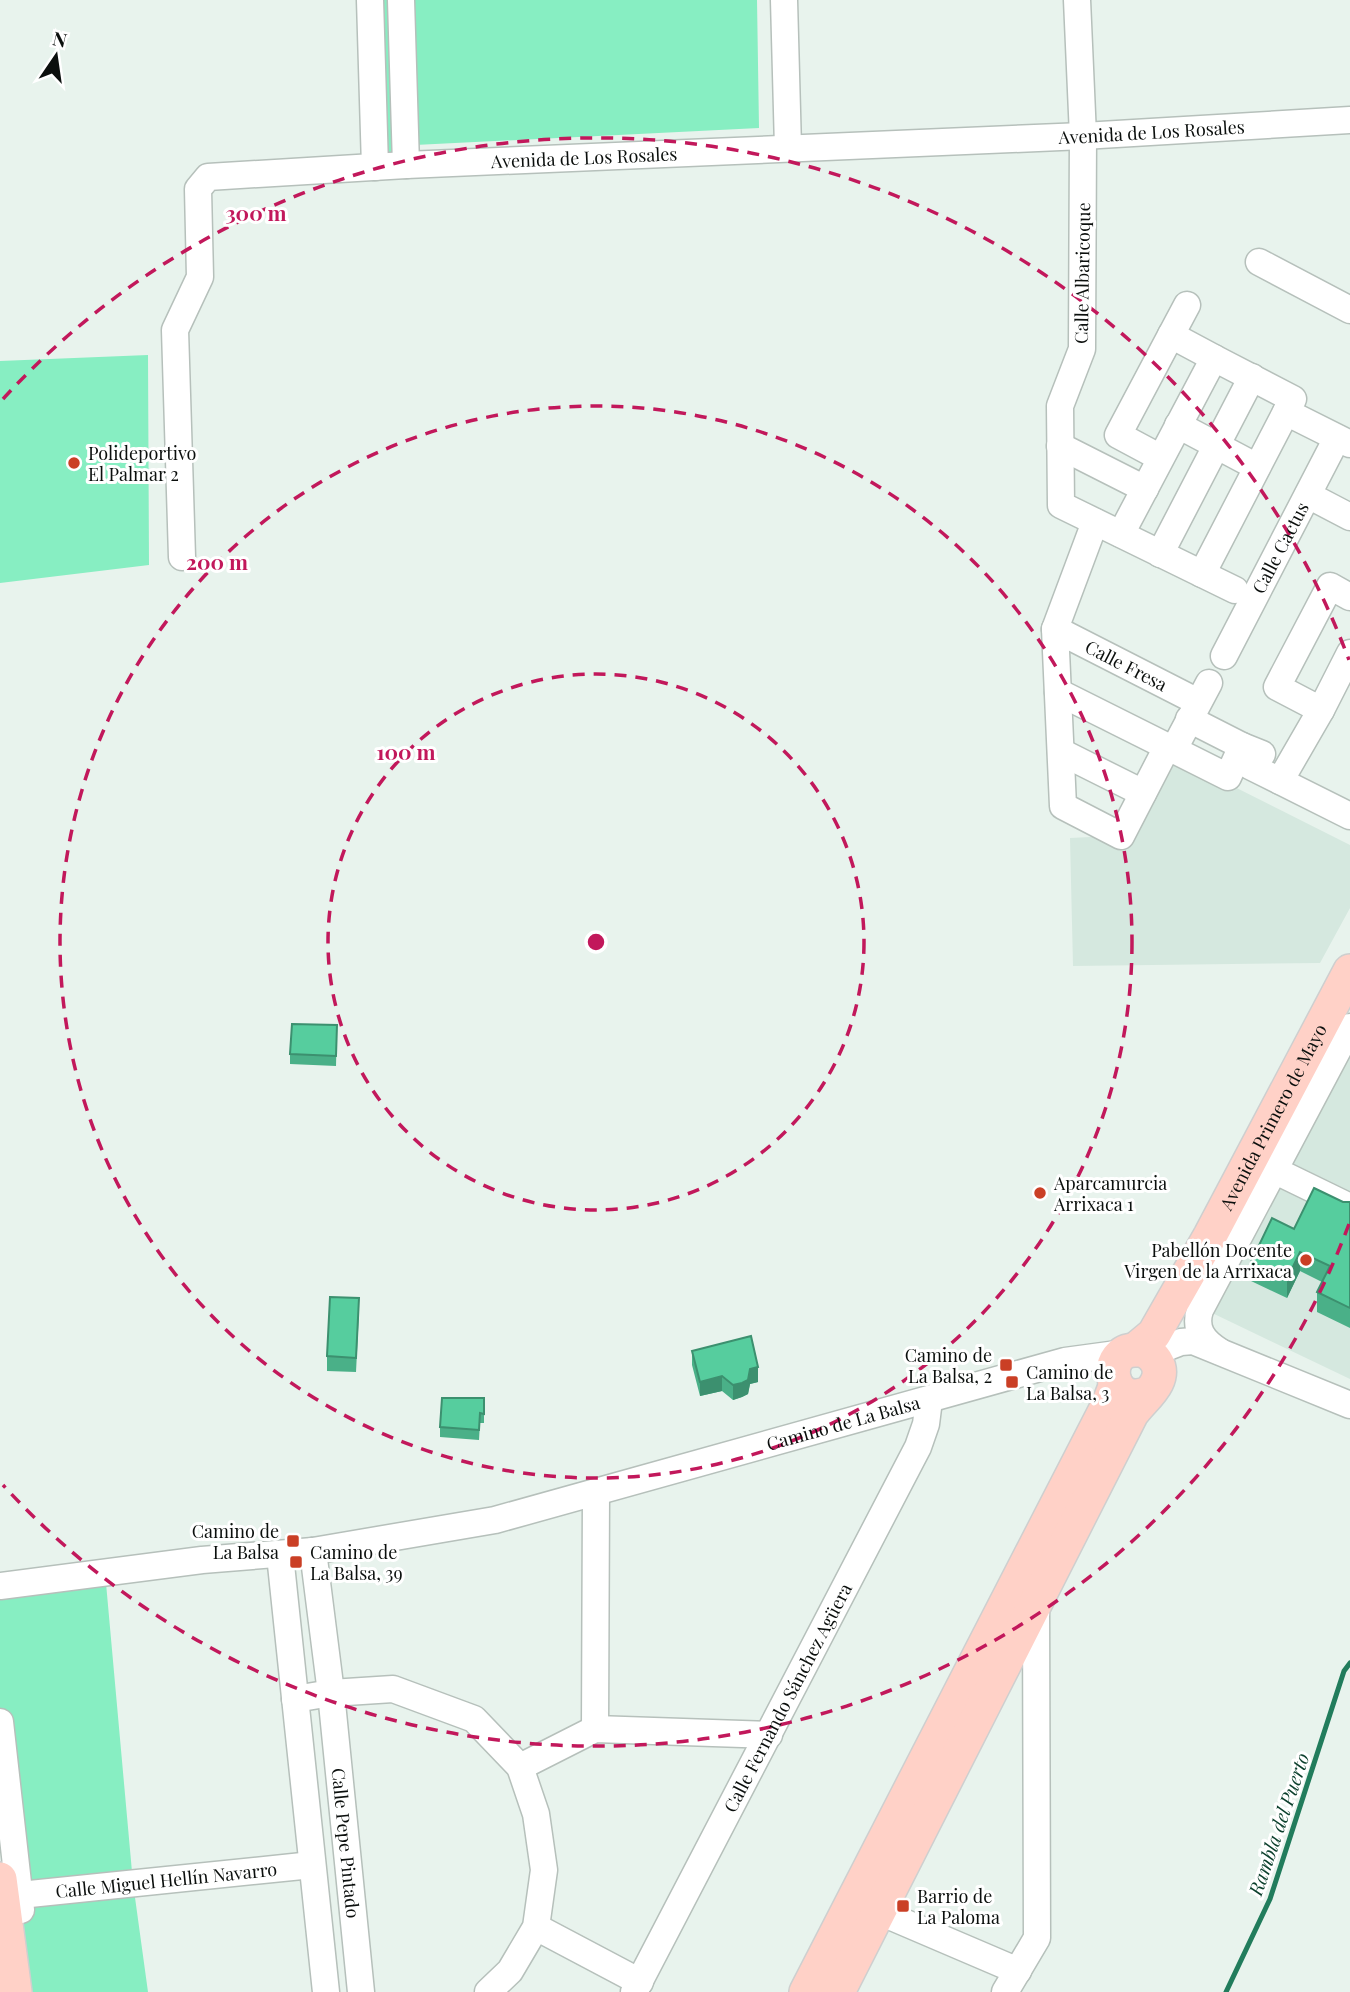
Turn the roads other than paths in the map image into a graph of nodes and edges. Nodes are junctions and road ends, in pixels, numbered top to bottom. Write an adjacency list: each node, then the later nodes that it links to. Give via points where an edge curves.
1 (370, 0): 9 (street)
2 (401, 0): 8 (street)
3 (784, 0): 7 (street)
4 (1077, 0): 6 (street, Calle Albaricoque)
5 (1350, 120): 6 (street, Avenida de Los Rosales)
6 (1083, 136): 7 (street, Avenida de Los Rosales); 19 (street, Calle Albaricoque, via 1082,349 1060,406)
7 (788, 148): 8 (street, Avenida de Los Rosales)
8 (406, 165): 9 (street, Avenida de Los Rosales)
9 (375, 167): 29 (street, Avenida de Los Rosales, via 208,177 198,189 200,276 175,330)
10 (1259, 262): 12 (street)
11 (1187, 304): 13 (street)
12 (1350, 310)
13 (1171, 335): 14 (street); 21 (street, via 1118,435)
14 (1214, 358): 15 (street); 17 (street)
15 (1252, 377): 16 (street, via 1293,399); 20 (street)
16 (1286, 412): 18 (street); 22 (street)
17 (1178, 425): 20 (street); 21 (street)
18 (1346, 439): 24 (street, Calle Cactus)
19 (1060, 446): 23 (street); 26 (street, Calle Albaricoque, via 1061,505)
20 (1216, 446): 22 (street); 28 (street)
21 (1161, 458): 23 (street)
22 (1257, 467): 30 (street)
23 (1144, 489): 27 (street)
24 (1308, 495): 25 (street); 35 (street, Calle Cactus)
25 (1350, 517)
26 (1095, 522): 27 (street, Calle Albaricoque); 33 (street)
27 (1121, 534): 28 (street, Calle Albaricoque)
28 (1160, 554): 30 (street, Calle Albaricoque)
29 (182, 557)
30 (1202, 574): 31 (street, Calle Albaricoque)
31 (1235, 590)
32 (1350, 597): 39 (street, via 1330,586 1277,687)
33 (1055, 629): 37 (street); 38 (street, Calle Fresa)
34 (1350, 653): 36 (street)
35 (1224, 656)
36 (1342, 689): 39 (street)
37 (1058, 692): 40 (street); 41 (street)
38 (1199, 701): 40 (street); 42 (street, Calle Fresa)
39 (1321, 710): 43 (street)
40 (1170, 748): 42 (street, via 1228,777); 44 (street)
41 (1061, 752): 44 (street); 44 (street, via 1063,806 1121,835)
42 (1246, 756): 43 (street, Calle Fresa)
43 (1280, 781): 45 (street, Calle Fresa)
44 (1143, 793)
45 (1350, 816)
46 (1350, 971): 49 (main road, Avenida Primero de Mayo)
47 (1350, 1010): 49 (street, via 1320,1057)
48 (1350, 1027): 53 (street, via 1200,1310 1201,1335 1208,1344)
49 (1289, 1087): 52 (main road, Avenida Primero de Mayo)
50 (1280, 1173): 51 (street)
51 (1350, 1207)
52 (1187, 1275): 53 (main road, Avenida Primero de Mayo); 53 (street, via 1186,1315 1192,1332)
53 (1154, 1359): 54 (street, Camino de La Balsa, via 1065,1362); 55 (street); 60 (main road, via 1131,1415); 68 (main road, via 1108,1405)
54 (929, 1400): 56 (street, Camino de La Balsa); 65 (street, Calle Fernando Sánchez Agüera, via 918,1447)
55 (1350, 1405)
56 (596, 1493): 57 (street, Camino de La Balsa, via 483,1522); 64 (street)
57 (313, 1551): 58 (street, Camino de La Balsa); 61 (street, Calle Pepe Pintado)
58 (280, 1555): 59 (street, Camino de La Balsa, via 202,1560); 62 (street, Calle Pepe Pintado)
59 (0, 1586)
60 (1036, 1601): 70 (main road); 73 (street, via 1037,1938)
61 (331, 1693): 62 (street); 66 (street, via 393,1689 474,1719); 78 (street, Calle Pepe Pintado)
62 (295, 1699): 67 (street, Calle Pepe Pintado)
63 (0, 1722): 69 (street)
64 (595, 1729): 65 (street); 66 (street)
65 (769, 1735): 74 (street, Calle Fernando Sánchez Agüera)
66 (520, 1767): 71 (street, via 536,1814 544,1870)
67 (312, 1864): 69 (street, Calle Miguel Hellín Navarro); 77 (street, Calle Pepe Pintado)
68 (872, 1867): 70 (main road); 72 (main road)
69 (10, 1887): 75 (main road); 76 (street)
70 (880, 1912): 72 (main road); 73 (street); 81 (main road)
71 (536, 1927): 74 (street); 79 (street, via 510,1971)
72 (839, 1929): 80 (main road)
73 (1011, 1981)
74 (637, 1987)
75 (15, 1992)
76 (27, 1992)
77 (326, 1992)
78 (361, 1992)
79 (488, 1992)
80 (806, 1992)
81 (838, 1992)

